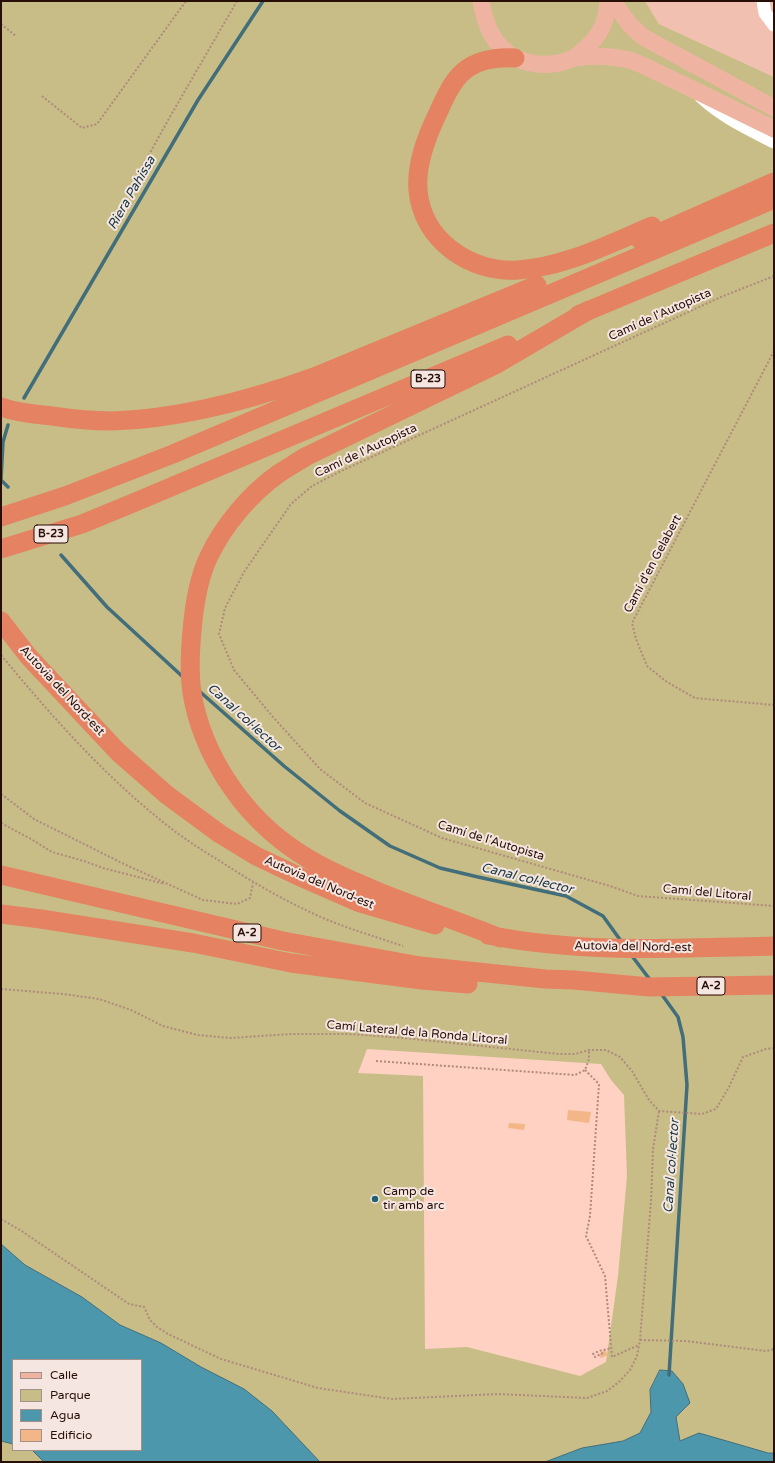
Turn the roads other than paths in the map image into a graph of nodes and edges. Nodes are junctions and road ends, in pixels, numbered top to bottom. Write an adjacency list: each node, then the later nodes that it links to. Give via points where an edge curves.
1 (481, 1): 6 (main road, via 490,33 497,43)
2 (608, 1): 7 (main road, via 604,25 597,37)
3 (613, 1): 9 (main road, via 629,24 643,38)
4 (763, 1): 5 (lane, via 765,13)
5 (774, 25)
6 (515, 58): 7 (main road, via 547,65); 12 (highway, via 487,59 464,71 454,82 442,104 422,153 418,190 424,214 440,241 466,260 489,269 518,270 542,267 578,256 668,220)
7 (574, 58): 8 (main road, via 594,56 630,60)
8 (690, 88): 10 (main road); 11 (lane, via 730,120)
9 (774, 108)
10 (774, 129)
11 (774, 142)
12 (769, 193): 15 (highway, via 673,228 276,391 202,409 112,421 68,418); 16 (highway, B-23, via 180,451 65,496)
13 (774, 233): 14 (highway, B-23)
14 (589, 310): 17 (highway, B-23, via 82,524); 21 (highway, via 495,365 305,457 278,474 240,511 219,539 203,572 194,608 190,677 199,722 210,750 231,785 255,814 307,859 347,878)
15 (2, 408)
16 (2, 517)
17 (1, 549)
18 (1, 621): 21 (highway, Autovia del Nord-est, via 29,657 118,752 166,795 220,834 256,856 360,903 432,924)
19 (1, 875): 24 (highway, A-2, via 298,944 420,966 545,979)
20 (1, 914): 24 (highway, via 193,943 292,962 422,980)
21 (500, 938): 22 (highway, Autovia del Nord-est, via 588,948)
22 (774, 946)
23 (774, 984): 24 (highway, A-2)
24 (570, 986)

